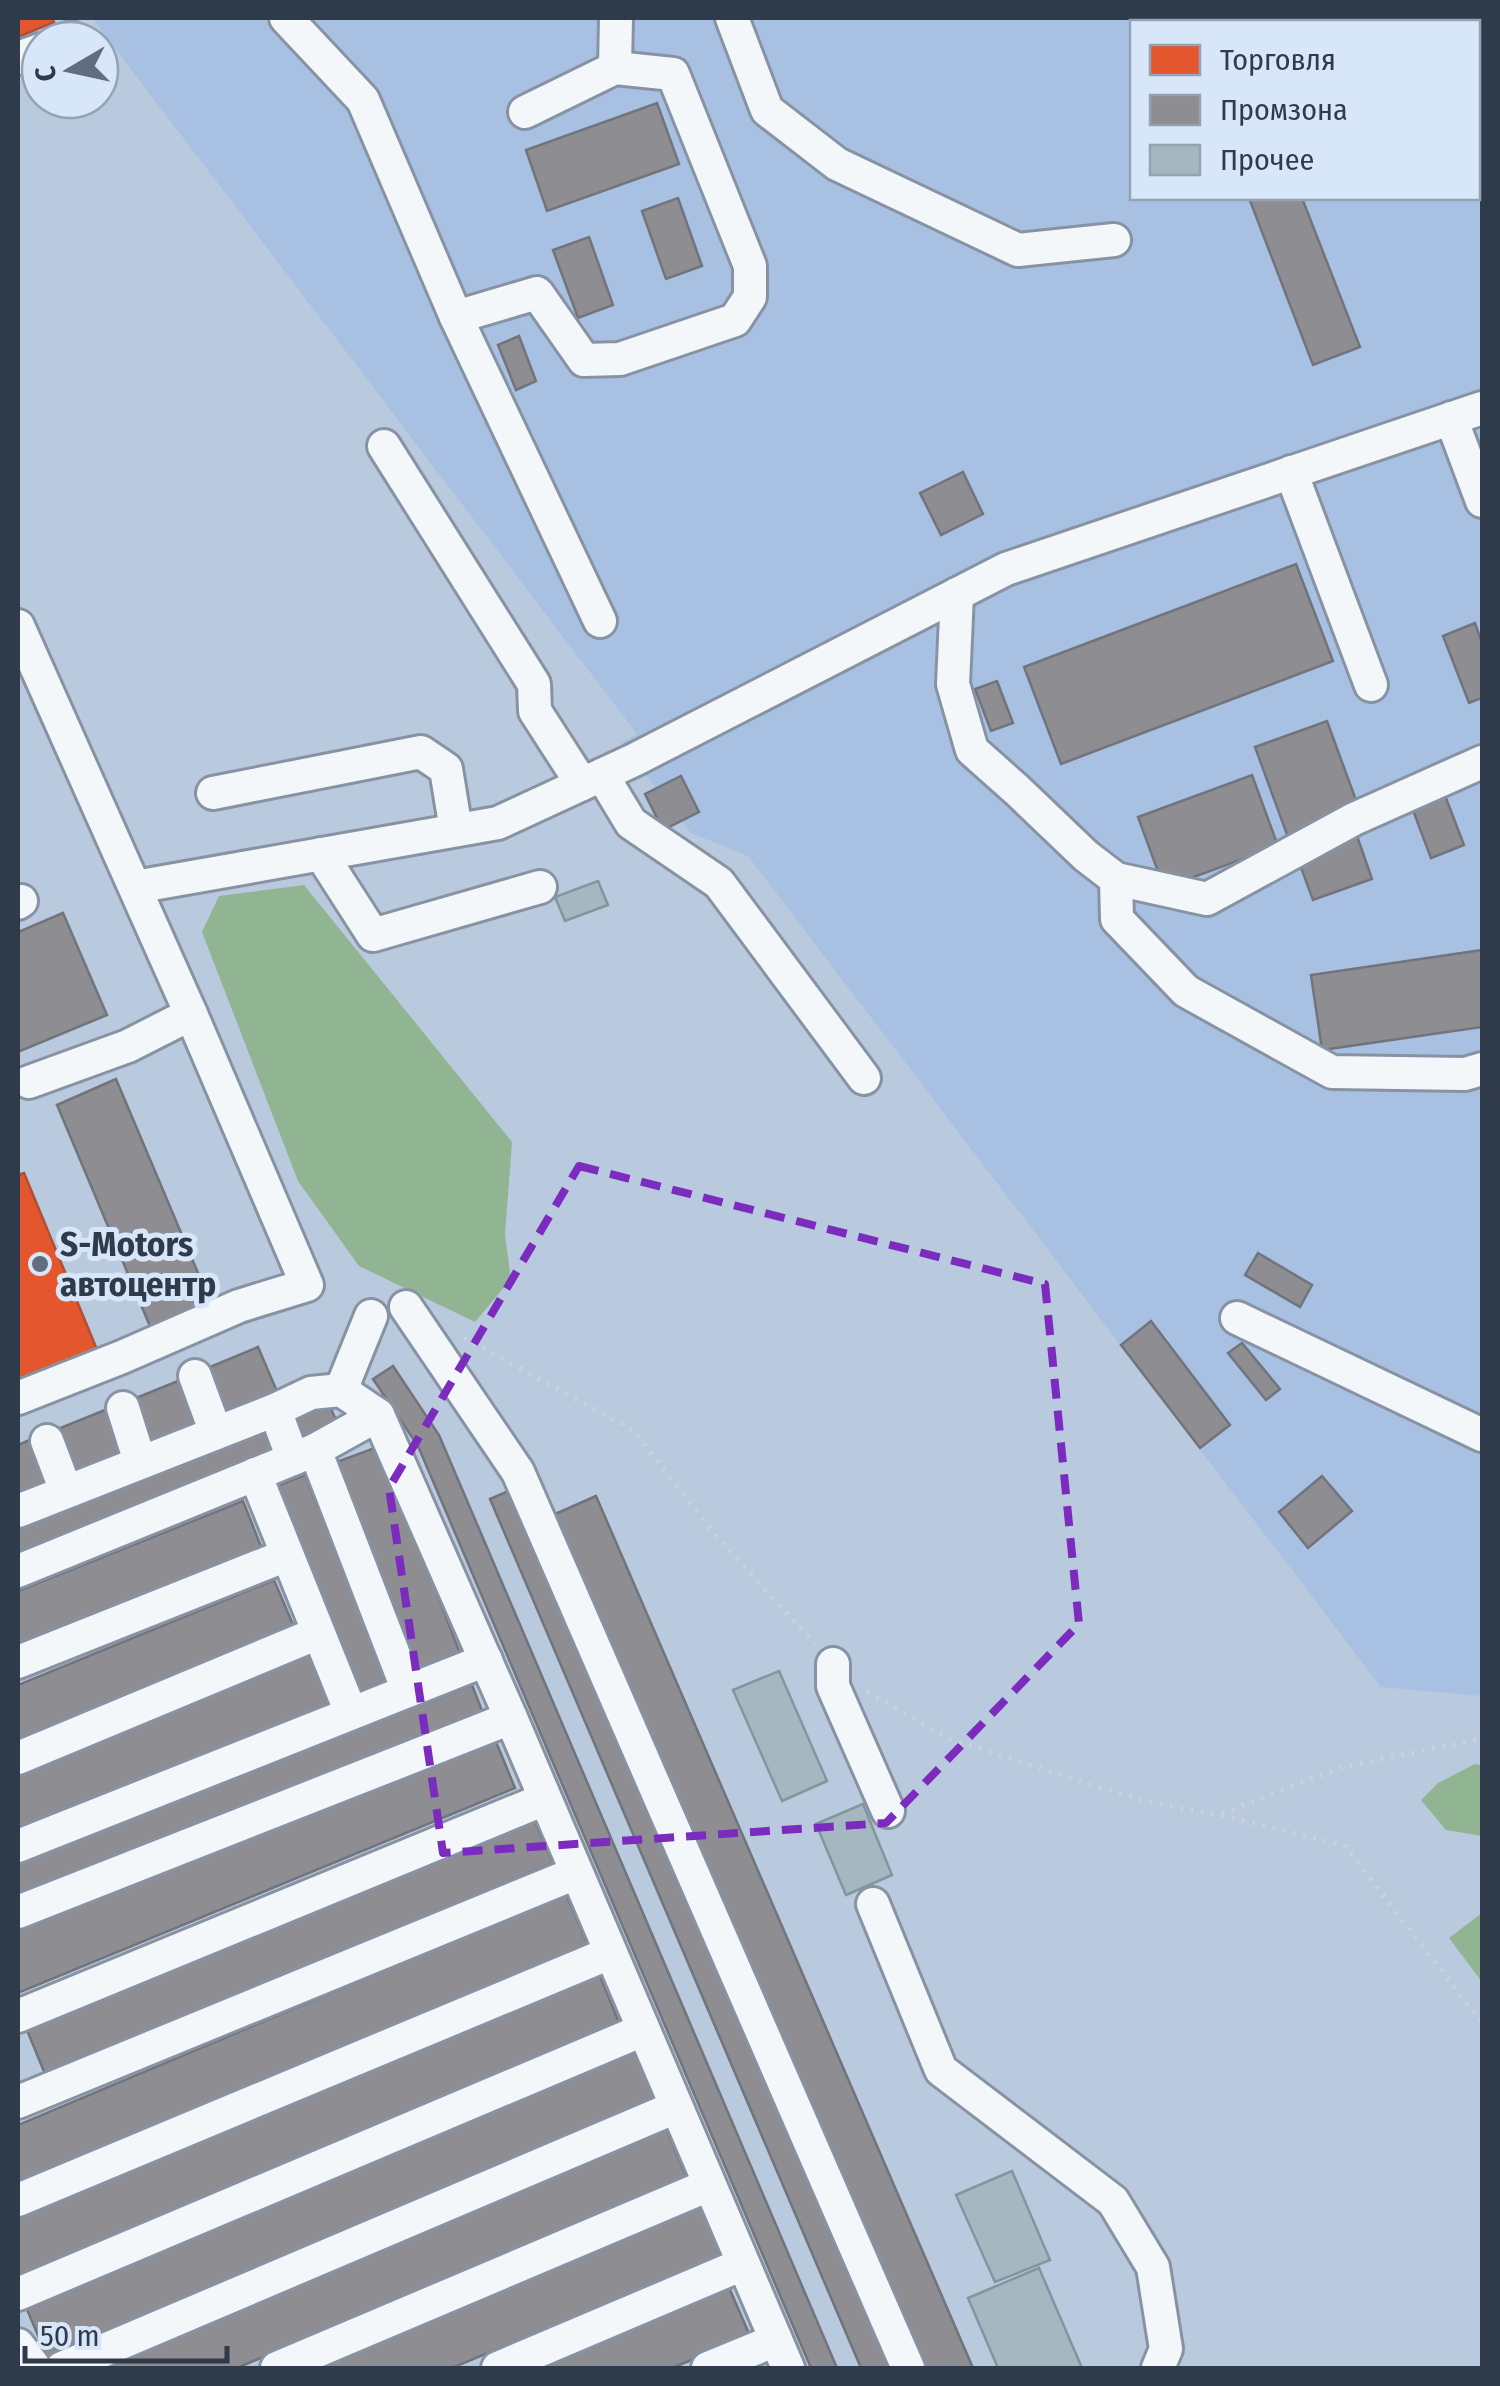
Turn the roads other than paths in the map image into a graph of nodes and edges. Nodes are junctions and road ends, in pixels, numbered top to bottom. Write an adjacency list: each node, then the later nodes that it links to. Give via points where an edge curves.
1 (286, 18): 7 (lane, via 363,100)
2 (616, 18): 4 (lane)
3 (732, 18): 6 (lane, via 767,110 837,164 1018,250)
4 (615, 68): 5 (lane); 7 (lane, via 672,74 750,266 750,297 735,320 620,359 584,360 537,293)
5 (525, 112)
6 (1114, 240)
7 (456, 316): 14 (lane)
8 (1482, 408): 9 (lane)
9 (1451, 418): 11 (lane); 12 (lane)
10 (384, 446): 18 (lane, via 534,684 536,710)
11 (1292, 472): 13 (lane, via 1006,568); 16 (lane)
12 (1482, 501)
13 (956, 594): 18 (lane); 22 (lane, via 953,684 972,750)
14 (600, 621)
15 (18, 626): 23 (lane)
16 (1372, 685)
17 (1482, 762): 22 (lane, via 1354,818 1206,900)
18 (592, 779): 20 (lane, via 498,823); 27 (lane, via 631,823 719,883)
19 (213, 793): 20 (lane, via 421,752 446,770)
20 (456, 830): 21 (lane)
21 (321, 854): 23 (lane); 24 (lane, via 374,935)
22 (1116, 879): 26 (lane, via 1116,920 1186,990 1332,1072)
23 (135, 887): 25 (lane)
24 (540, 887)
25 (191, 1014): 28 (lane, via 128,1046); 34 (lane, via 307,1285 239,1306)
26 (1482, 1069)
27 (864, 1078)
28 (29, 1082)
29 (406, 1306): 78 (lane, via 518,1472)
30 (371, 1316): 33 (lane)
31 (1238, 1318): 39 (lane)
32 (195, 1376): 38 (lane)
33 (341, 1390): 36 (lane, via 311,1393); 37 (lane)
34 (18, 1398)
35 (123, 1408): 42 (lane)
36 (275, 1410): 38 (lane); 41 (lane)
37 (378, 1416): 41 (lane); 49 (lane)
38 (216, 1433): 42 (lane)
39 (1482, 1436)
40 (47, 1441): 44 (lane)
41 (304, 1455): 43 (lane); 52 (lane)
42 (140, 1462): 44 (lane)
43 (255, 1474): 46 (lane); 47 (lane)
44 (66, 1491): 45 (lane)
45 (18, 1510)
46 (287, 1555): 48 (lane); 50 (lane)
47 (18, 1571)
48 (318, 1633): 53 (lane); 55 (lane)
49 (486, 1660): 52 (lane); 54 (lane)
50 (18, 1662)
51 (833, 1664): 57 (lane, via 833,1686)
52 (408, 1691): 53 (lane)
53 (351, 1712): 58 (lane)
54 (511, 1718): 56 (lane); 61 (lane)
55 (18, 1758)
56 (545, 1799): 59 (lane); 63 (lane)
57 (888, 1811)
58 (18, 1846)
59 (576, 1872): 62 (lane); 65 (lane)
60 (872, 1904): 79 (lane, via 941,2070 1113,2200 1153,2266 1166,2349)
61 (18, 1912)
62 (610, 1953): 64 (lane); 68 (lane)
63 (18, 2016)
64 (643, 2030): 66 (lane); 70 (lane)
65 (18, 2102)
66 (676, 2107): 67 (lane); 74 (lane)
67 (710, 2185): 69 (lane); 75 (lane)
68 (18, 2200)
69 (743, 2264): 72 (lane); 76 (lane)
70 (18, 2294)
71 (18, 2344): 73 (lane)
72 (782, 2354): 77 (lane)
73 (36, 2368)
74 (62, 2368)
75 (277, 2368)
76 (498, 2368)
77 (708, 2368)
78 (908, 2368)
79 (1158, 2368)

